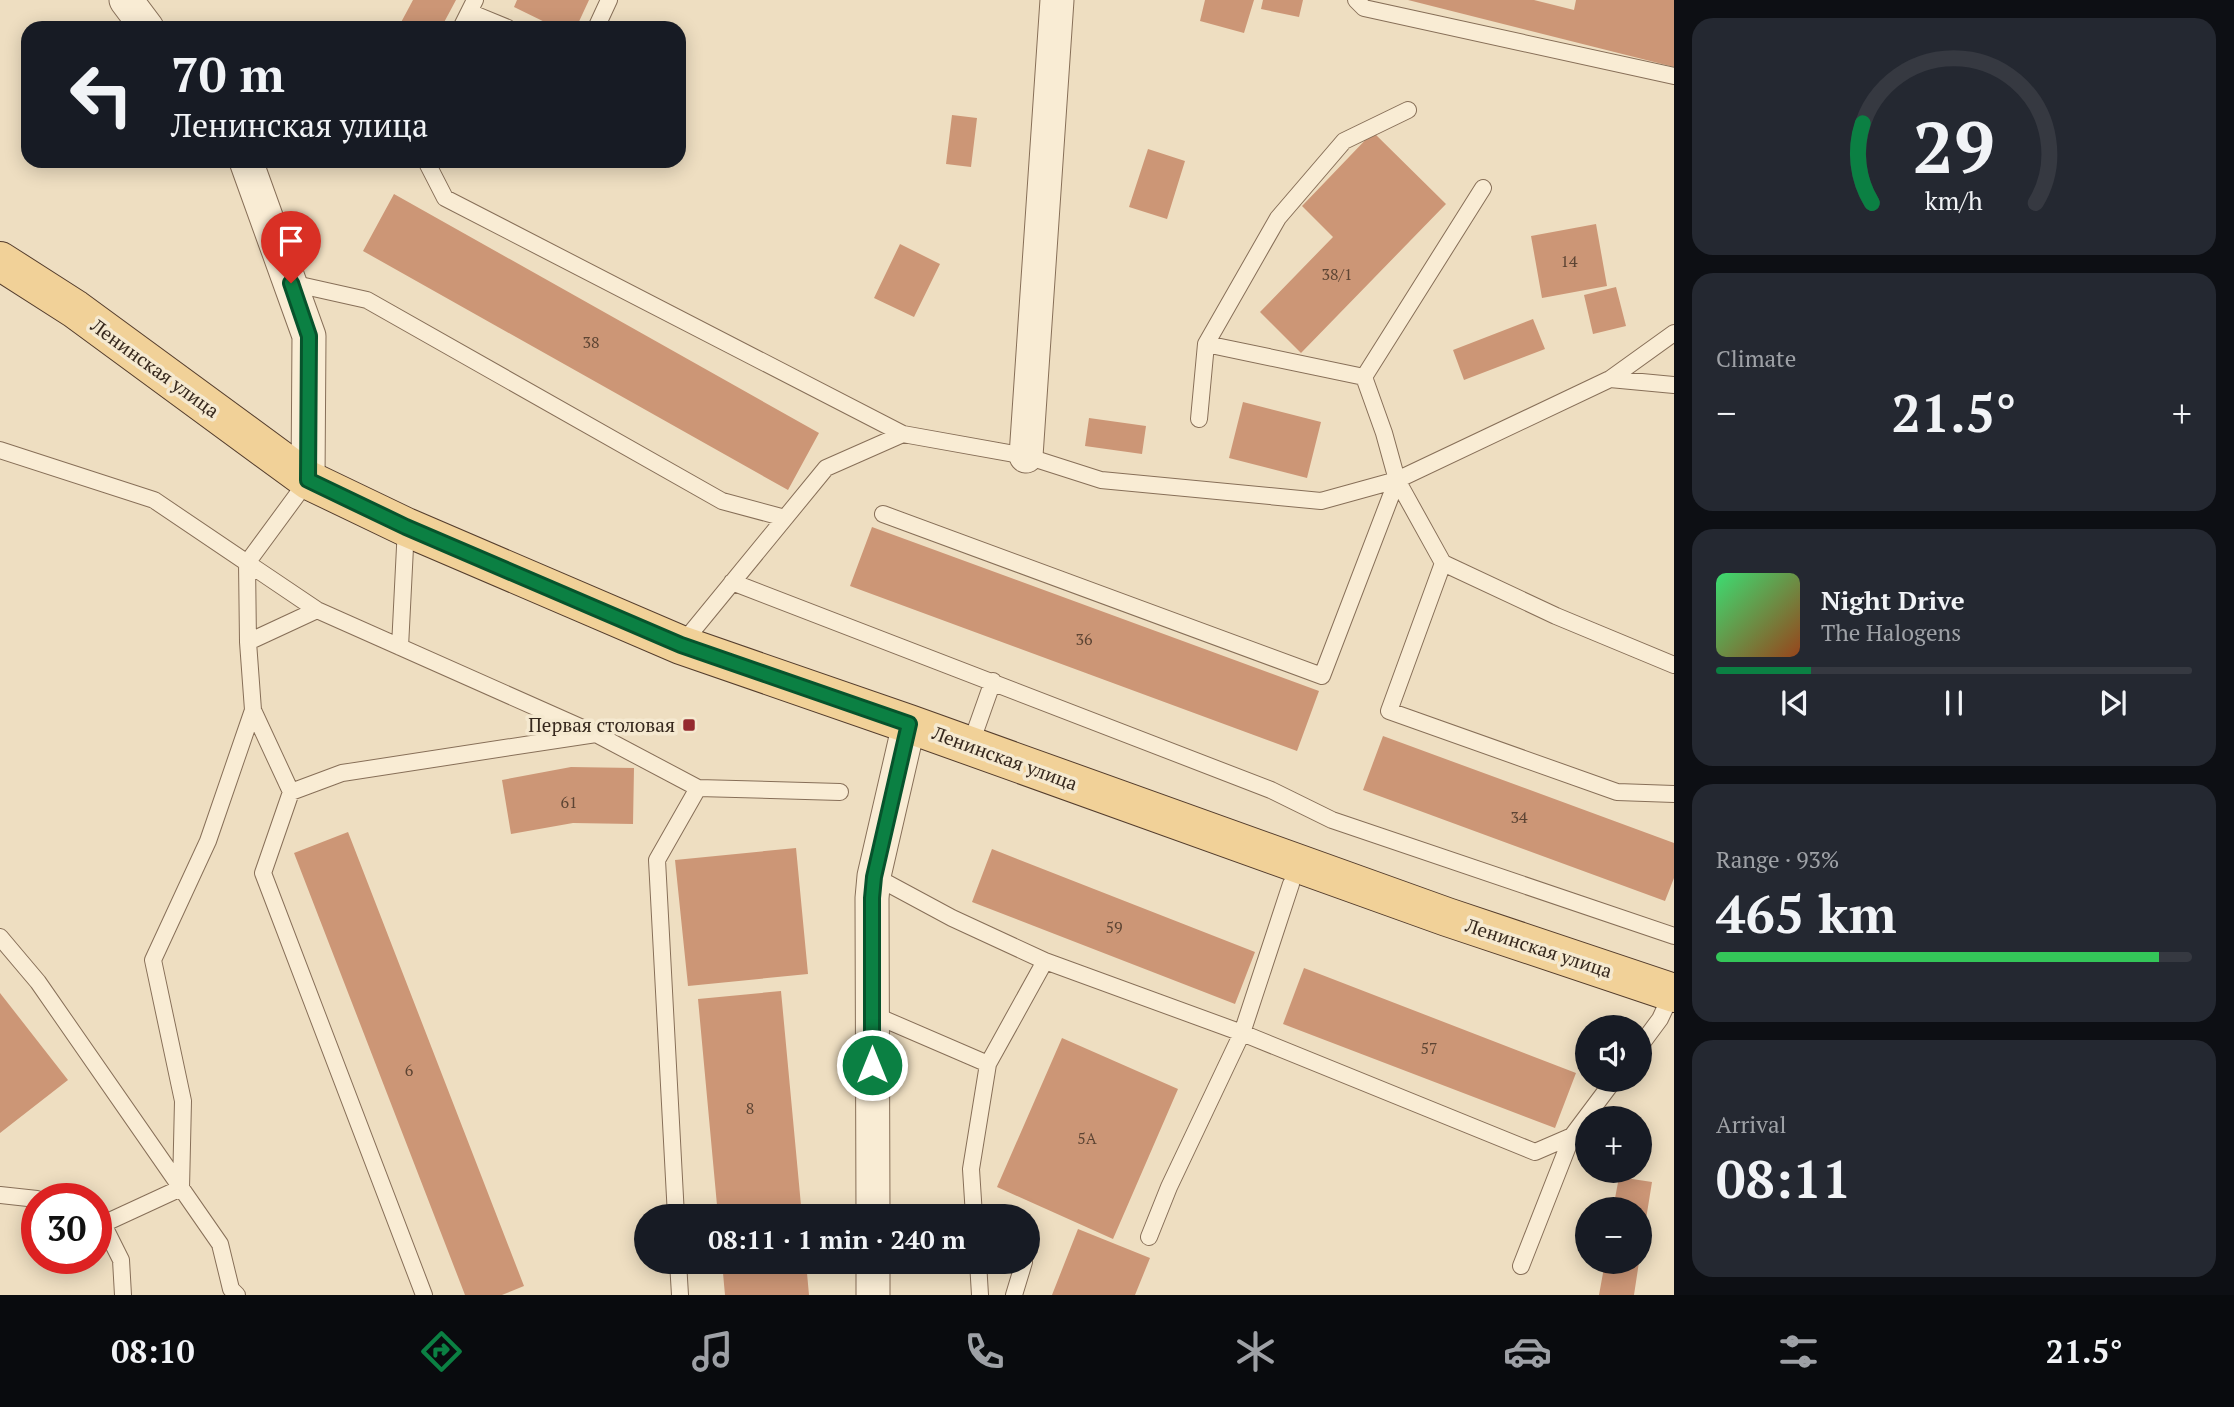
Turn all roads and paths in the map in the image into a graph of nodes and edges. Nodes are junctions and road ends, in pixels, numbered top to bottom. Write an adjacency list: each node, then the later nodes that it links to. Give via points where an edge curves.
1 (126, 0): 6 (street)
2 (609, 0): 8 (lane)
3 (1057, 0): 24 (street)
4 (1356, 0): 9 (lane, via 1364,8)
5 (472, 6): 7 (lane)
6 (142, 21)
7 (497, 21)
8 (599, 21)
9 (1674, 76)
10 (1408, 110): 17 (lane, via 1344,141 1278,218)
11 (249, 168): 15 (street)
12 (430, 168): 22 (lane, via 445,198)
13 (1483, 188): 18 (lane)
14 (0, 261): 25 (main road, Ленинская улица, via 75,309)
15 (291, 283): 25 (street, via 309,336); 28 (lane, via 367,300 722,501)
16 (1674, 332): 19 (lane)
17 (1206, 344): 18 (lane); 21 (lane)
18 (1364, 377): 26 (lane)
19 (1610, 379): 20 (lane); 26 (lane)
20 (1674, 385)
21 (1199, 419)
22 (904, 434): 24 (lane); 28 (lane, via 826,468)
23 (0, 450): 30 (lane, via 154,500)
24 (1026, 456): 26 (lane, via 1101,480 1321,501)
25 (308, 480): 29 (main road, Ленинская улица); 30 (lane)
26 (1397, 480): 27 (lane, via 1322,676); 31 (lane)
27 (883, 514)
28 (785, 518): 32 (lane)
29 (406, 527): 35 (main road, Ленинская улица); 36 (lane)
30 (247, 563): 33 (lane); 34 (lane)
31 (1443, 563): 37 (lane); 46 (lane, via 1389,711 1617,792)
32 (732, 582): 35 (lane); 38 (lane)
33 (317, 610): 34 (lane); 36 (lane)
34 (248, 642): 39 (lane)
35 (681, 645): 40 (main road, Ленинская улица)
36 (400, 647): 41 (lane)
37 (1674, 665)
38 (993, 681): 42 (lane); 49 (lane, via 1271,790 1332,820)
39 (253, 709): 44 (lane); 59 (lane, via 208,841 153,960 183,1101)
40 (909, 724): 42 (main road, Ленинская улица); 47 (street)
41 (596, 734): 43 (lane); 44 (lane, via 342,773)
42 (970, 746): 52 (main road, Ленинская улица, via 1447,917)
43 (698, 788): 45 (lane); 62 (lane, via 657,860)
44 (291, 792): 75 (lane, via 262,873)
45 (840, 792)
46 (1674, 794)
47 (874, 877): 51 (lane); 53 (street)
48 (1291, 884): 55 (lane)
49 (1674, 936)
50 (0, 937): 59 (lane, via 38,982)
51 (1045, 961): 55 (lane); 56 (lane)
52 (1674, 992): 54 (lane)
53 (872, 1014): 56 (lane); 63 (street)
54 (1652, 1030)
55 (1242, 1033): 58 (lane, via 1535,1152); 66 (lane)
56 (988, 1064): 64 (lane, via 971,1169)
57 (1605, 1092): 58 (lane)
58 (1572, 1136): 68 (lane)
59 (181, 1188): 65 (lane); 74 (lane, via 220,1244 231,1289)
60 (0, 1195): 61 (lane)
61 (21, 1197)
62 (675, 1204)
63 (873, 1204)
64 (973, 1204)
65 (112, 1218)
66 (1149, 1237)
67 (112, 1244): 73 (lane, via 121,1260)
68 (1521, 1266)
69 (679, 1274): 76 (lane)
70 (873, 1274): 77 (street)
71 (979, 1274): 78 (lane)
72 (1020, 1274): 79 (lane)
73 (123, 1295)
74 (237, 1295)
75 (424, 1295)
76 (680, 1295)
77 (873, 1295)
78 (980, 1295)
79 (1014, 1295)

